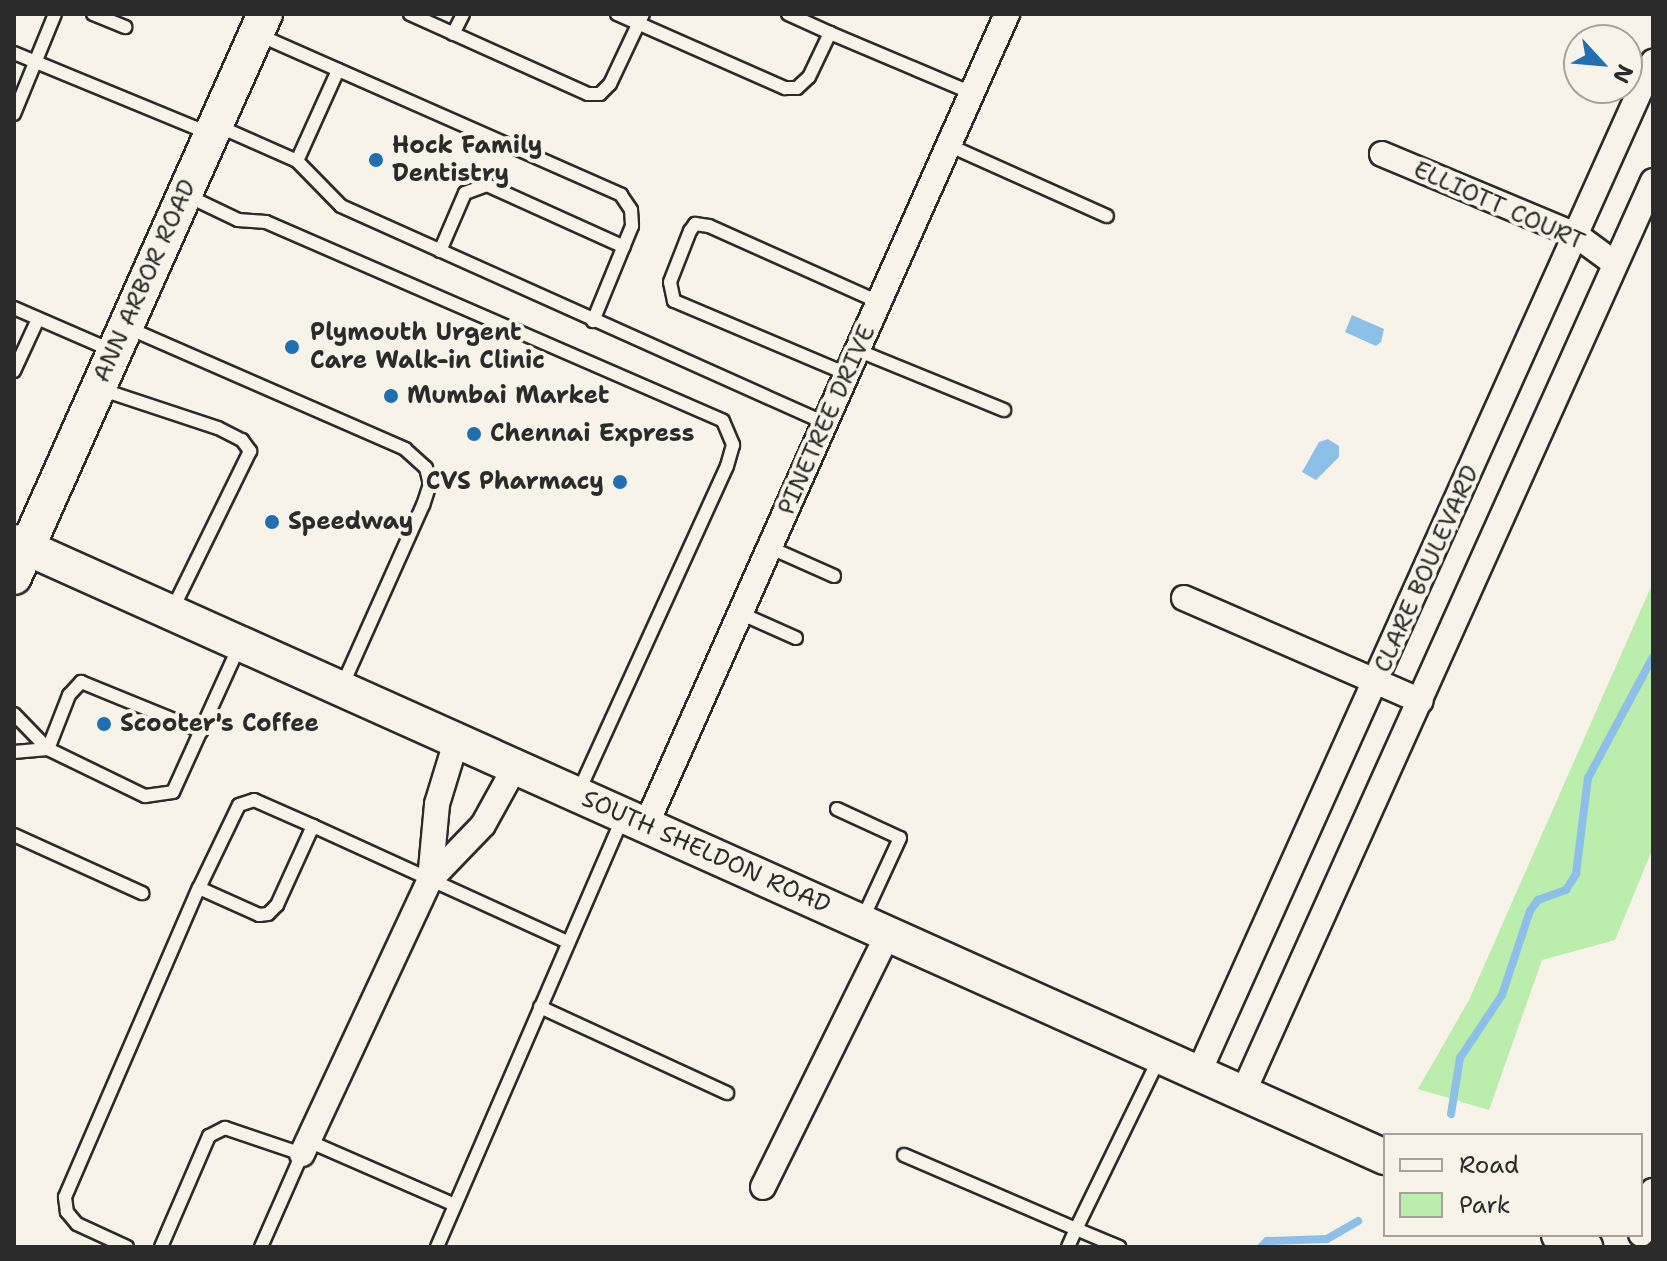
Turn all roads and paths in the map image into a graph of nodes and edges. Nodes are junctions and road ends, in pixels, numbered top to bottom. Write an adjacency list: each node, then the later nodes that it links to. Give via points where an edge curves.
1 (55, 14): 14 (lane)
2 (93, 14): 10 (lane)
3 (410, 14): 12 (lane)
4 (463, 14): 12 (lane)
5 (617, 14): 8 (lane)
6 (788, 14): 11 (lane)
7 (1007, 14): 17 (street, PINETREE DRIVE)
8 (641, 19): 11 (lane, via 785,88 797,88 809,77); 12 (lane, via 600,94 588,94)
9 (260, 24): 16 (lane); 19 (main road, ANN ARBOR ROAD)
10 (125, 27)
11 (830, 33): 17 (lane)
12 (453, 34)
13 (14, 53): 14 (lane)
14 (37, 62): 18 (lane); 19 (lane)
15 (1653, 62): 26 (street, CLARE BOULEVARD)
16 (338, 70): 22 (lane); 27 (lane, via 621,195 631,210 632,226)
17 (972, 93): 20 (street, PINETREE DRIVE)
18 (14, 114)
19 (213, 130): 22 (lane); 24 (main road, ANN ARBOR ROAD)
20 (948, 145): 25 (lane); 30 (street, PINETREE DRIVE)
21 (1382, 154): 26 (street, ELLIOTT COURT)
22 (297, 161): 28 (lane, via 341,206)
23 (1653, 181): 29 (street, CLARE BOULEVARD)
24 (184, 194): 34 (main road, ANN ARBOR ROAD); 58 (lane, via 238,220 266,222 723,421 733,445 727,466)
25 (1107, 216)
26 (1576, 235): 29 (street, ELLIOTT COURT); 49 (street, CLARE BOULEVARD)
27 (624, 247): 28 (lane, via 487,185 465,193); 33 (lane)
28 (440, 251): 33 (lane)
29 (1614, 263): 51 (street, CLARE BOULEVARD)
30 (879, 302): 35 (street, PINETREE DRIVE); 37 (lane, via 709,226 695,224 690,231 670,282 674,301)
31 (14, 308): 32 (lane)
32 (38, 319): 34 (lane); 36 (lane)
33 (593, 321): 40 (lane)
34 (118, 338): 38 (main road, ANN ARBOR ROAD); 50 (lane, via 405,449 426,468 430,484 423,505)
35 (857, 350): 37 (street, PINETREE DRIVE); 39 (lane)
36 (14, 371)
37 (847, 374): 40 (street, PINETREE DRIVE)
38 (97, 388): 42 (main road, ANN ARBOR ROAD); 45 (lane, via 218,428 242,440 250,451)
39 (1004, 410)
40 (825, 423): 41 (street, PINETREE DRIVE)
41 (771, 548): 43 (lane); 46 (street, PINETREE DRIVE)
42 (18, 555): 45 (main road, SOUTH SHELDON ROAD)
43 (834, 576)
44 (1184, 598): 49 (street)
45 (171, 612): 48 (main road, SOUTH SHELDON ROAD)
46 (742, 614): 47 (lane); 60 (street, PINETREE DRIVE)
47 (796, 638)
48 (240, 644): 50 (main road, SOUTH SHELDON ROAD); 53 (lane)
49 (1377, 681): 51 (street); 70 (street, CLARE BOULEVARD)
50 (341, 689): 54 (main road, SOUTH SHELDON ROAD)
51 (1421, 701): 72 (street, CLARE BOULEVARD)
52 (14, 714): 55 (lane)
53 (201, 731): 55 (lane, via 173,792 145,796); 55 (lane, via 81,682 69,695)
54 (456, 742): 57 (main road, SOUTH SHELDON ROAD); 63 (street, via 437,804)
55 (48, 749): 56 (lane)
56 (14, 752)
57 (515, 767): 58 (main road, SOUTH SHELDON ROAD); 63 (street, via 483,825)
58 (578, 793): 60 (main road, SOUTH SHELDON ROAD)
59 (837, 809): 66 (lane, via 900,838)
60 (636, 820): 66 (main road, SOUTH SHELDON ROAD); 67 (lane)
61 (313, 826): 63 (lane); 64 (lane, via 254,800 239,805); 64 (lane, via 268,914 259,915)
62 (14, 835): 65 (lane)
63 (430, 880): 67 (lane); 73 (street)
64 (199, 888): 82 (lane, via 65,1197 67,1212 77,1224)
65 (142, 893)
66 (875, 928): 69 (main road, SOUTH SHELDON ROAD); 76 (street)
67 (568, 942): 68 (lane)
68 (540, 1007): 71 (lane); 78 (lane)
69 (1160, 1056): 70 (main road, SOUTH SHELDON ROAD); 80 (lane)
70 (1198, 1074): 72 (main road, SOUTH SHELDON ROAD)
71 (727, 1093)
72 (1242, 1095): 75 (main road, SOUTH SHELDON ROAD)
73 (305, 1147): 78 (lane); 83 (lane, via 217,1129 209,1136); 84 (lane)
74 (904, 1155): 80 (lane)
75 (1383, 1156)
76 (763, 1187)
77 (1653, 1191): 79 (street)
78 (455, 1205): 85 (lane)
79 (1643, 1227)
80 (1076, 1229): 86 (lane); 87 (lane)
81 (1563, 1237): 88 (main road)
82 (127, 1247)
83 (161, 1247)
84 (261, 1247)
85 (437, 1247)
86 (1068, 1247)
87 (1119, 1247)
88 (1585, 1247)

